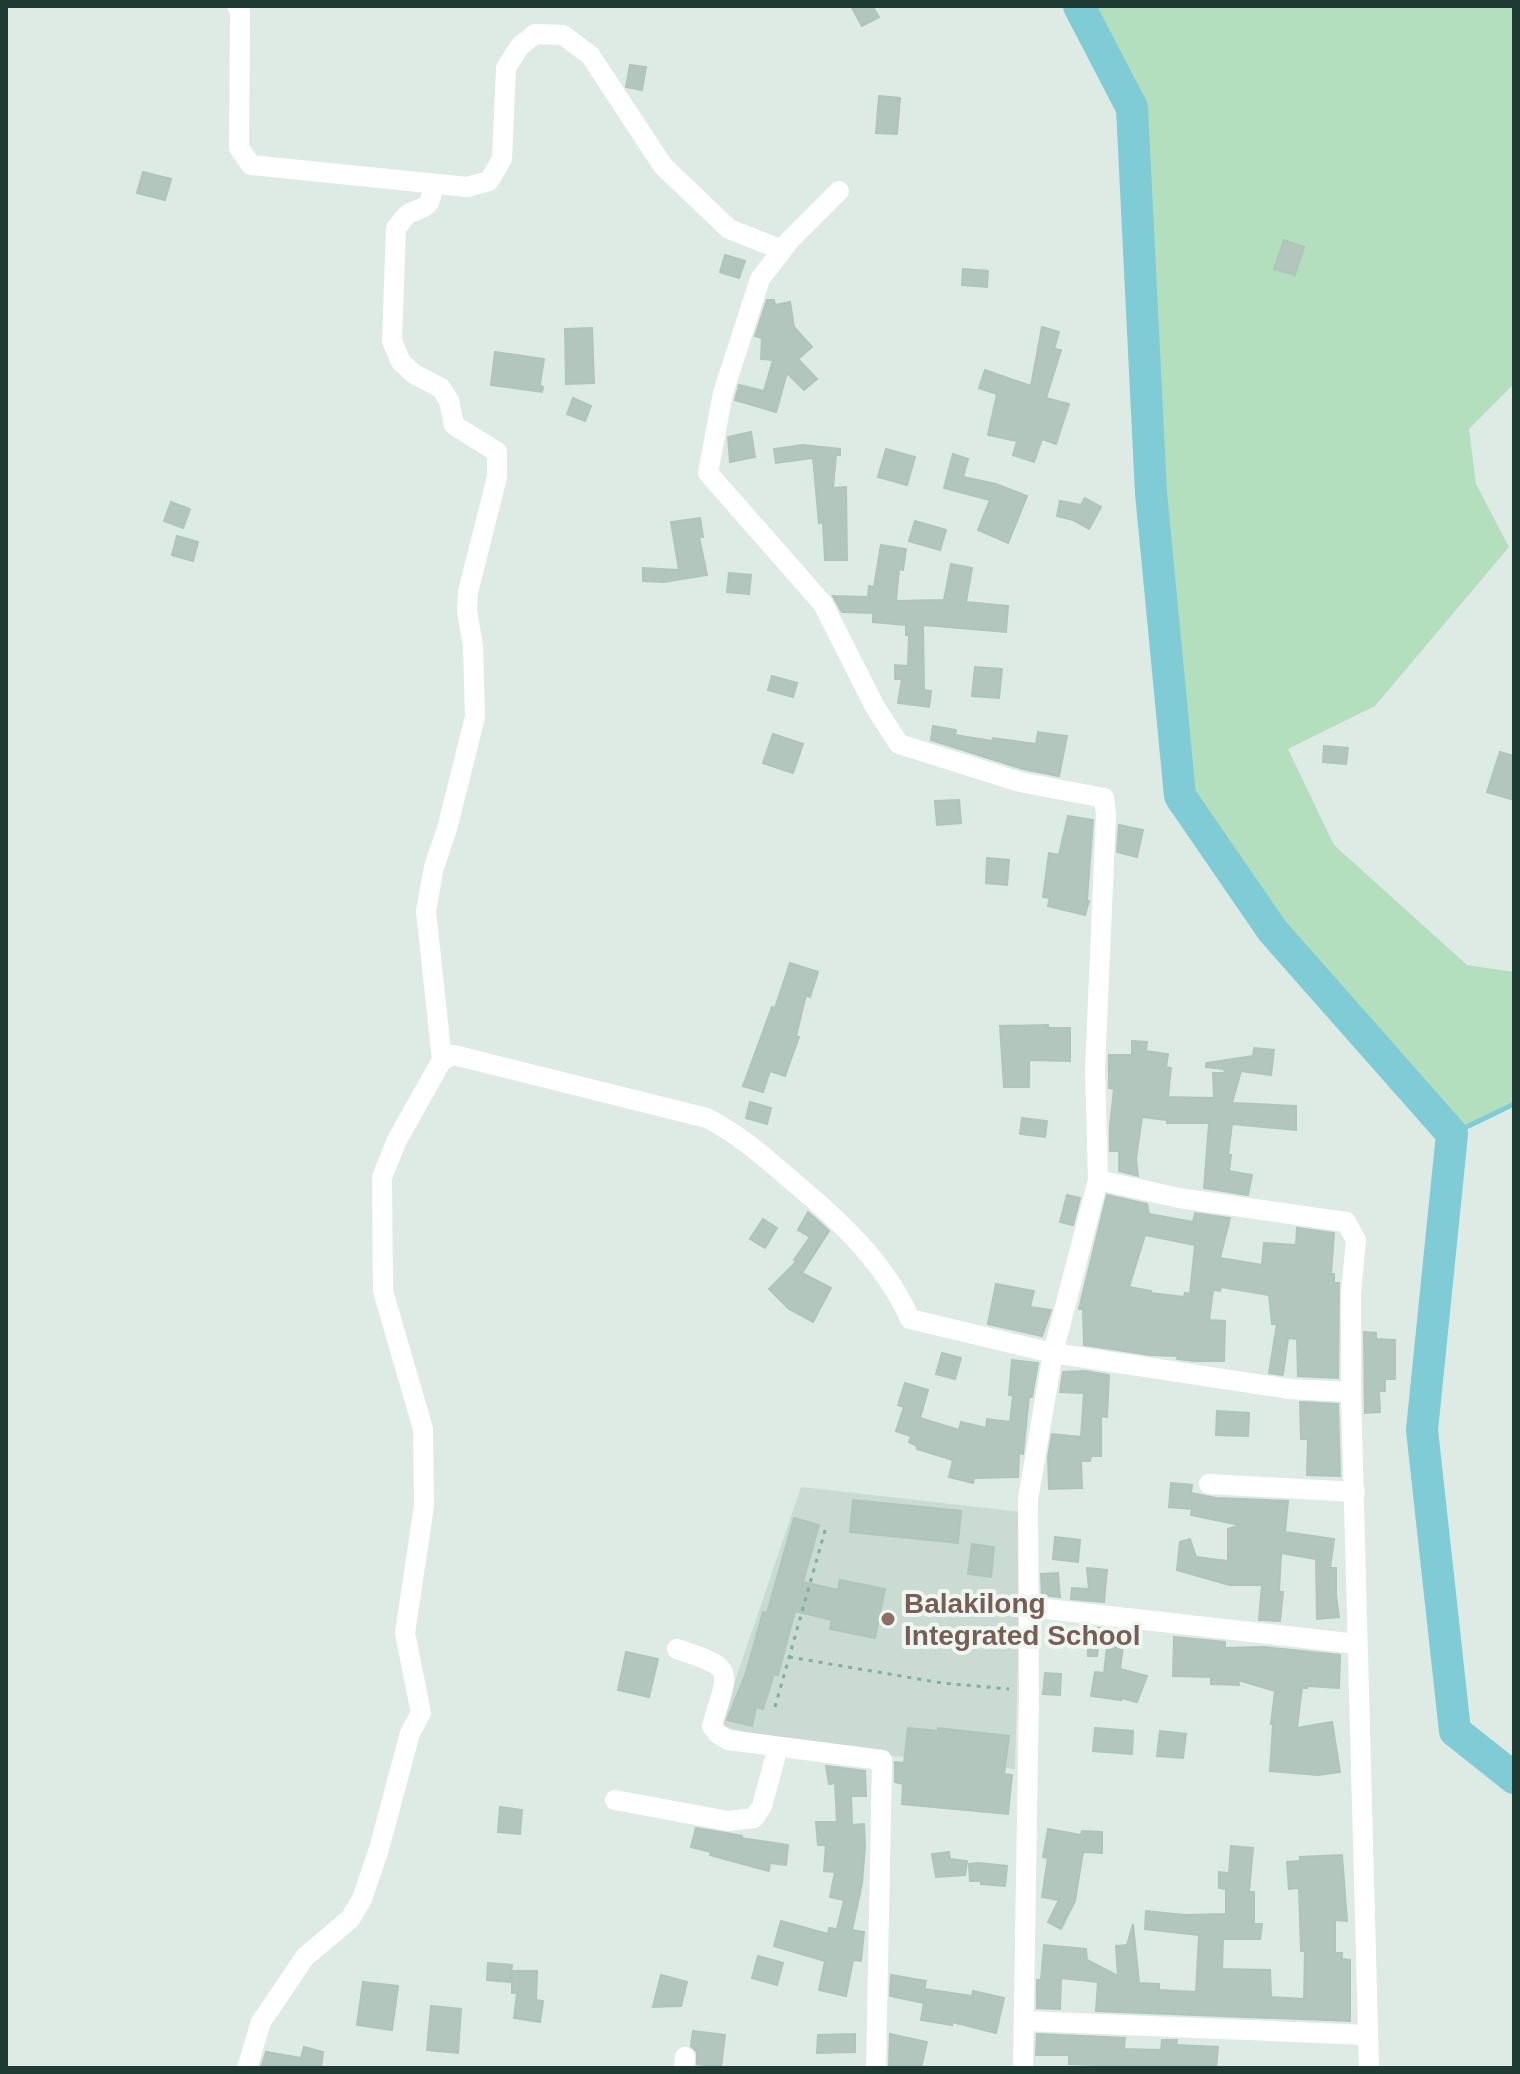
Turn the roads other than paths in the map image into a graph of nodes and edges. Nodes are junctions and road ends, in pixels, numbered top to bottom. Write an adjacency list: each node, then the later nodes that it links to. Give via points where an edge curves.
1 (237, 6): 2 (street, via 239,148 251,165)
2 (433, 184): 4 (street, via 467,187 489,181 502,159 506,68 535,34 563,35 590,55 663,166 729,229); 5 (street, via 423,210 408,213 396,228 392,341 401,362 441,388 454,425 497,452 497,477 468,592 475,717 426,911)
3 (839, 191): 4 (street)
4 (782, 250): 6 (street, via 760,279 723,393 708,473 823,604 899,744 1020,782 1104,798 1095,1070)
5 (442, 1060): 7 (street, via 454,1055 707,1118 739,1135 854,1235 910,1319); 18 (street, via 382,1177 383,1291 423,1429 424,1506 405,1633 421,1713 410,1733 362,1899 350,1919 305,1957 261,2022)
6 (1098, 1180): 7 (street); 8 (street, via 1179,1198 1346,1222 1356,1240)
7 (1053, 1353): 8 (street, via 1290,1389); 11 (street, via 1028,1499)
8 (1351, 1392): 10 (street)
9 (1209, 1484): 10 (street)
10 (1355, 1492): 12 (street)
11 (1029, 1607): 12 (street); 16 (street)
12 (1357, 1644): 17 (street)
13 (677, 1649): 14 (street, via 722,1668 726,1679 712,1726 718,1734)
14 (778, 1747): 15 (street, via 754,1818 728,1821); 19 (street, via 882,1760)
15 (615, 1800)
16 (1025, 2021): 17 (street); 20 (street)
17 (1368, 2035): 21 (street)
18 (247, 2068)
19 (876, 2068)
20 (1023, 2068)
21 (1369, 2068)

